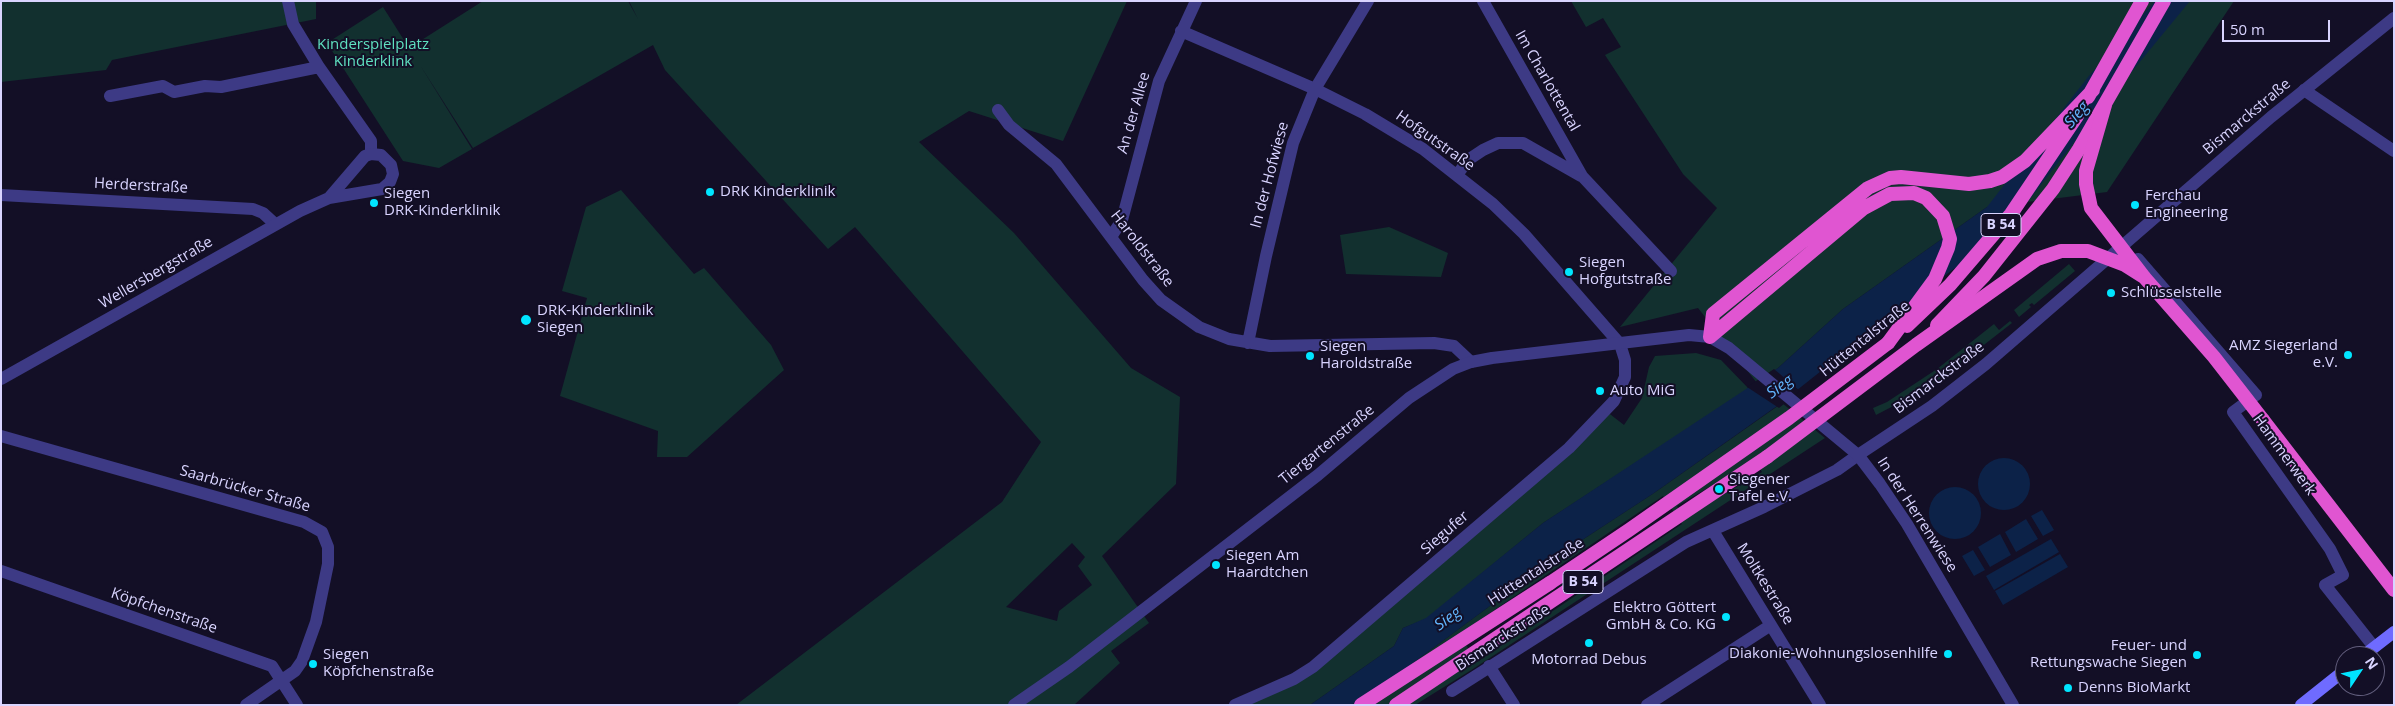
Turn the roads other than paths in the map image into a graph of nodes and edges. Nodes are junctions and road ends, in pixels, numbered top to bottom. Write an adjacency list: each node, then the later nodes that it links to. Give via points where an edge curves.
1 (288, 1): 9 (street, via 294,24)
2 (1196, 1): 8 (street, An der Allee)
3 (1368, 1): 10 (street, In der Hofwiese)
4 (1483, 1): 19 (street, Im Charlottental)
5 (2142, 1): 11 (highway, Hüttentalstraße / B 54)
6 (2164, 1): 14 (highway, B 54)
7 (2394, 18): 12 (street, Bismarckstraße)
8 (1181, 31): 10 (street, Hofgutstraße); 23 (street, An der Allee, via 1159,81 1122,220)
9 (319, 67): 13 (street, via 221,87 205,86 174,92 163,86); 17 (street, via 371,141)
10 (1315, 89): 18 (street, Hofgutstraße, via 1387,126); 28 (street, In der Hofwiese, via 1286,170)
11 (2093, 90): 27 (highway, via 2025,161 2002,177 1980,184 1901,177 1890,178 1868,188 1713,314); 29 (highway, Hüttentalstraße / B 54, via 2011,214 1950,285)
12 (2304, 90): 16 (street); 24 (street, Bismarckstraße)
13 (110, 96)
14 (2105, 105): 26 (highway, bridge, via 2086,171 2088,197 2098,219); 31 (highway, B 54, bridge, via 2053,189 2026,225 1984,276)
15 (998, 110): 23 (street, Haroldstraße, via 1009,125 1056,164)
16 (2394, 151)
17 (372, 154): 21 (street, Wellersbergstraße, via 361,160); 21 (street, Wellersbergstraße, via 381,155 392,165 393,174 386,187)
18 (1457, 174): 19 (street, Im Charlottental, via 1468,160 1498,143 1523,143); 30 (street, Hofgutstraße, via 1524,234)
19 (1582, 176): 25 (street, Im Charlottental)
20 (1, 195): 22 (street, Herderstraße, via 252,209 263,213)
21 (329, 198): 22 (street, Wellersbergstraße)
22 (275, 224): 33 (street, Wellersbergstraße)
23 (1111, 237): 28 (street, Haroldstraße, via 1161,300 1214,334)
24 (2125, 244): 35 (street, Bismarckstraße, via 1952,391); 41 (street, Hammerwerk, via 2256,394 2234,412 2330,549 2343,575 2325,585)
25 (1671, 271)
26 (2144, 277): 31 (highway, bridge, via 2125,265 2088,251 2048,254 2024,266); 38 (highway, bridge, via 2214,357)
27 (1710, 338): 29 (highway, via 1878,198 1901,192 1914,193 1926,198 1943,216 1950,239 1935,279); 30 (street, Tiergartenstraße, via 1669,336); 35 (street, In der Herrenwiese, bridge, via 1744,360)
28 (1248, 343): 32 (street, Haroldstraße, via 1270,346 1434,343 1454,346)
29 (1888, 343): 51 (highway, Hüttentalstraße / B 54, bridge, via 1789,418 1629,530)
30 (1620, 344): 32 (street, Tiergartenstraße); 50 (street, Siegufer, via 1626,368 1622,388 1606,411 1569,448 1313,667 1288,682)
31 (1916, 345): 52 (highway, B 54, bridge, via 1768,457)
32 (1470, 362): 49 (street, Tiergartenstraße, via 1436,378 1409,398 1318,475 1070,667)
33 (1, 380)
34 (1, 436): 45 (street, Saarbrücker Straße, via 304,522 322,532 328,547 328,564 316,622 302,661)
35 (1858, 455): 36 (street, Bismarckstraße, via 1837,470); 56 (street, In der Herrenwiese, via 1907,524)
36 (1713, 531): 39 (street, Moltkestraße); 43 (street, Bismarckstraße, via 1686,542)
37 (1, 571): 45 (street, Köpfchenstraße, via 272,666)
38 (2394, 590)
39 (1771, 625): 54 (street); 55 (street, Moltkestraße)
40 (2394, 632): 42 (main road)
41 (2373, 646)
42 (2375, 646)
43 (1489, 666): 46 (street, Bismarckstraße); 53 (street)
44 (2335, 678): 57 (main road)
45 (282, 680): 47 (street); 48 (street, Köpfchenstraße)
46 (1452, 691)
47 (246, 705)
48 (297, 705)
49 (1014, 705)
50 (1235, 705)
51 (1361, 705)
52 (1396, 705)
53 (1514, 705)
54 (1647, 705)
55 (1820, 705)
56 (2013, 705)
57 (2301, 705)

